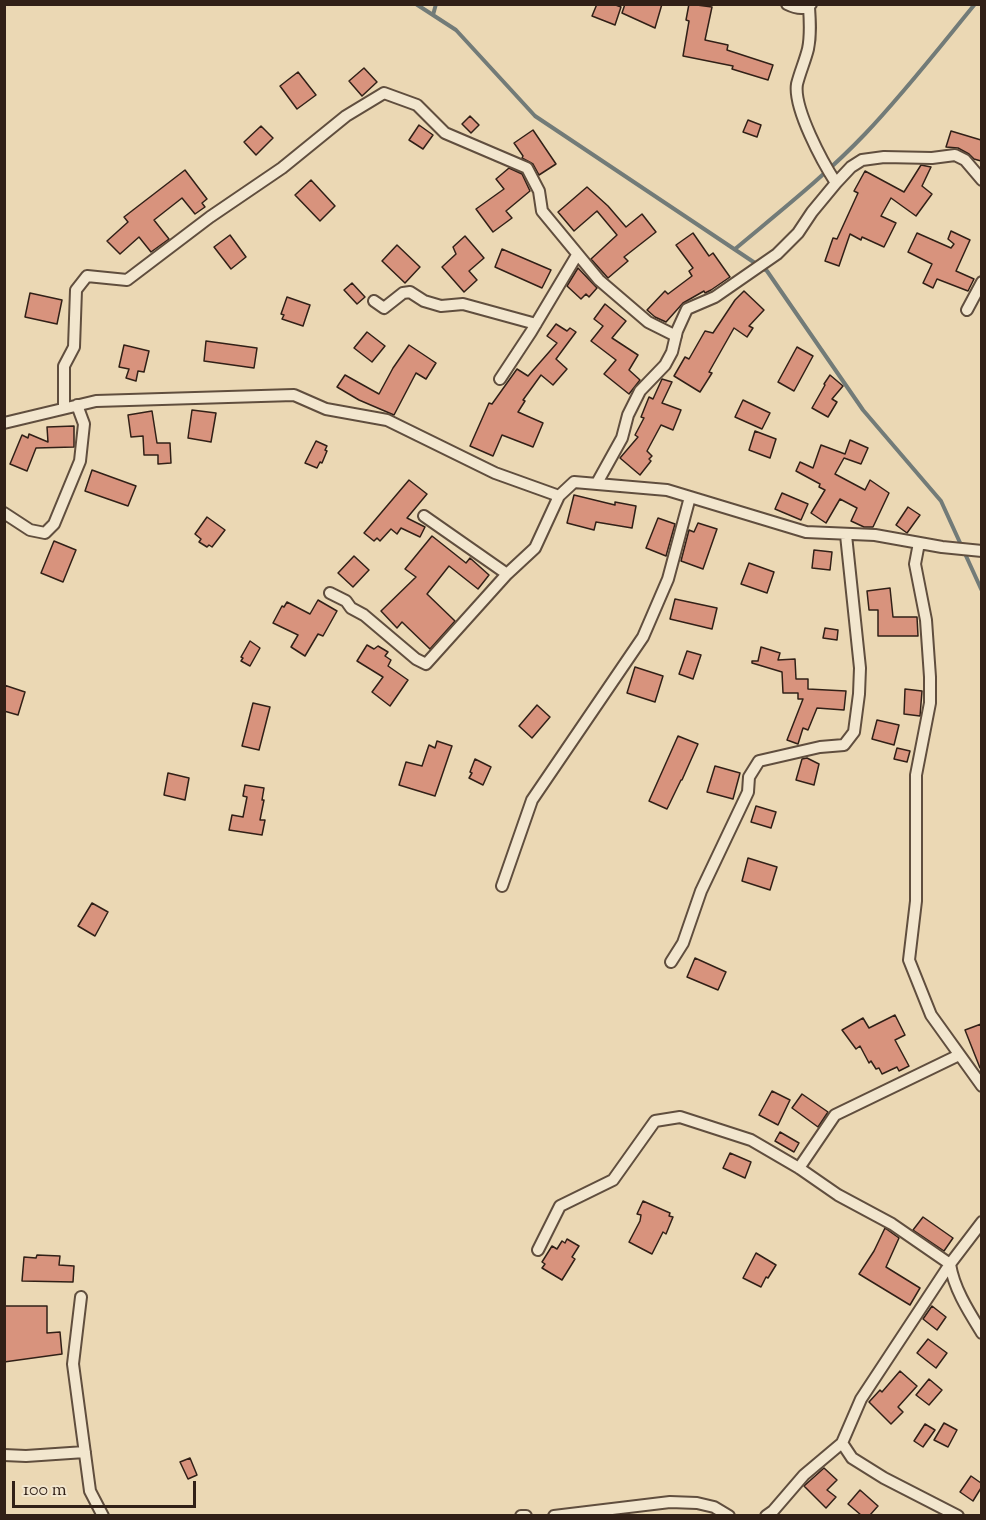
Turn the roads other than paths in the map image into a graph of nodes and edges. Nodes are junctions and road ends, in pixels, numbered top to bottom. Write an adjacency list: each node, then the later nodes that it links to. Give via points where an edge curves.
1 (787, 4): 2 (street, via 798,9)
2 (810, 6): 4 (street, via 809,46 797,86 798,104)
3 (981, 180): 4 (street, via 955,155 862,160)
4 (836, 183): 10 (street, via 777,254 715,297 687,309)
5 (577, 255): 9 (street); 10 (street, via 599,280 648,322); 13 (street, via 542,211 539,191 527,168 445,133 417,105 384,93 346,116 282,168 127,280 87,276 76,290 74,347 64,366)
6 (981, 282): 8 (street)
7 (374, 301): 9 (street, via 384,308 410,292 441,306 463,304)
8 (967, 310)
9 (536, 324): 11 (street)
10 (676, 336): 15 (street, via 665,365 640,391 622,438)
11 (500, 379)
12 (78, 405): 13 (street); 16 (street, via 117,400 294,396 326,409 387,420 495,473); 18 (street, via 84,424 80,461 54,524 45,533 30,530)
13 (64, 408): 14 (street)
14 (4, 423)
15 (597, 483): 16 (street, via 574,482); 17 (street, via 667,490)
16 (559, 496): 23 (street, via 535,548)
17 (690, 497): 20 (street, via 806,532); 25 (street, via 668,579 643,637 532,800)
18 (4, 513)
19 (424, 516): 23 (street)
20 (846, 535): 21 (street, via 874,535); 26 (street, via 860,668 854,732 844,745 759,761 701,891 683,943)
21 (919, 543): 22 (street); 27 (street, via 915,564 926,620 930,703 915,775 916,901 909,960 931,1015)
22 (981, 551)
23 (507, 574): 24 (street, via 426,664 346,601)
24 (330, 593)
25 (502, 886)
26 (671, 962)
27 (959, 1054): 28 (street); 29 (street, via 835,1115)
28 (981, 1086)
29 (799, 1168): 31 (street, via 751,1140 680,1118 656,1121 613,1180 560,1206); 32 (street)
30 (981, 1222): 32 (street)
31 (538, 1250)
32 (950, 1264): 34 (street); 35 (street, via 861,1399)
33 (81, 1297): 36 (street, via 73,1364)
34 (981, 1334)
35 (842, 1443): 43 (street); 44 (street, via 852,1458 884,1478)
36 (85, 1452): 37 (street); 38 (street, via 90,1491)
37 (4, 1455)
38 (103, 1515)
39 (521, 1515): 40 (street)
40 (526, 1515)
41 (554, 1515): 42 (street, via 670,1502 697,1503)
42 (729, 1515)
43 (766, 1515)
44 (958, 1515)

